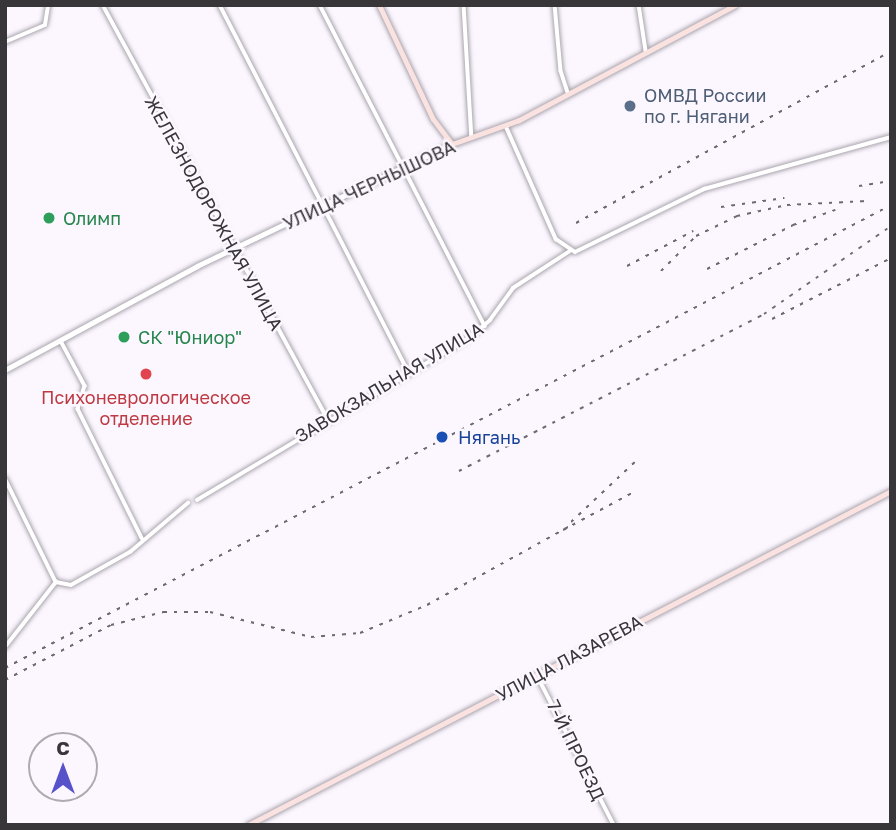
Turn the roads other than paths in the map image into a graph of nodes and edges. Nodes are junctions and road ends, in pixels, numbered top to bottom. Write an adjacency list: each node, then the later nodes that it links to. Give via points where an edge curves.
1 (48, 5): 10 (street, via 45,25)
2 (103, 5): 19 (street, ЖЕЛЕЗНОДОРОЖНАЯ УЛИЦА)
3 (220, 5): 18 (street)
4 (320, 5): 17 (street)
5 (379, 5): 16 (main road, via 433,120)
6 (464, 5): 15 (street)
7 (555, 5): 12 (street, via 561,71)
8 (639, 5): 11 (street)
9 (735, 5): 11 (main road, УЛИЦА ЧЕРНЫШОВА)
10 (5, 42)
11 (646, 53): 12 (main road, УЛИЦА ЧЕРНЫШОВА)
12 (569, 95): 13 (main road, УЛИЦА ЧЕРНЫШОВА)
13 (506, 126): 15 (main road, УЛИЦА ЧЕРНЫШОВА); 20 (street, via 553,233)
14 (891, 137): 20 (street, ЗАВОКЗАЛЬНАЯ УЛИЦА, via 715,185 590,248)
15 (472, 138): 16 (main road, УЛИЦА ЧЕРНЫШОВА)
16 (452, 144): 17 (street, УЛИЦА ЧЕРНЫШОВА)
17 (404, 164): 18 (street, УЛИЦА ЧЕРНЫШОВА); 21 (street)
18 (322, 205): 19 (street, УЛИЦА ЧЕРНЫШОВА); 24 (street)
19 (234, 250): 22 (street, УЛИЦА ЧЕРНЫШОВА); 25 (street, ЖЕЛЕЗНОДОРОЖНАЯ УЛИЦА)
20 (570, 251): 21 (street, ЗАВОКЗАЛЬНАЯ УЛИЦА, via 513,288)
21 (485, 326): 24 (street, ЗАВОКЗАЛЬНАЯ УЛИЦА)
22 (61, 341): 23 (street, УЛИЦА ЧЕРНЫШОВА); 30 (street, via 85,386 78,409)
23 (5, 370)
24 (409, 372): 25 (street, ЗАВОКЗАЛЬНАЯ УЛИЦА)
25 (328, 419): 28 (street, ЗАВОКЗАЛЬНАЯ УЛИЦА)
26 (5, 478): 31 (street)
27 (891, 491): 33 (main road, УЛИЦА ЛАЗАРЕВА)
28 (197, 500)
29 (188, 503): 30 (street)
30 (142, 538): 31 (street, via 130,552 75,583)
31 (56, 582): 32 (street)
32 (5, 648)
33 (537, 675): 34 (main road, УЛИЦА ЛАЗАРЕВА); 35 (street, 7-Й ПРОЕЗД)
34 (248, 825)
35 (614, 825)

